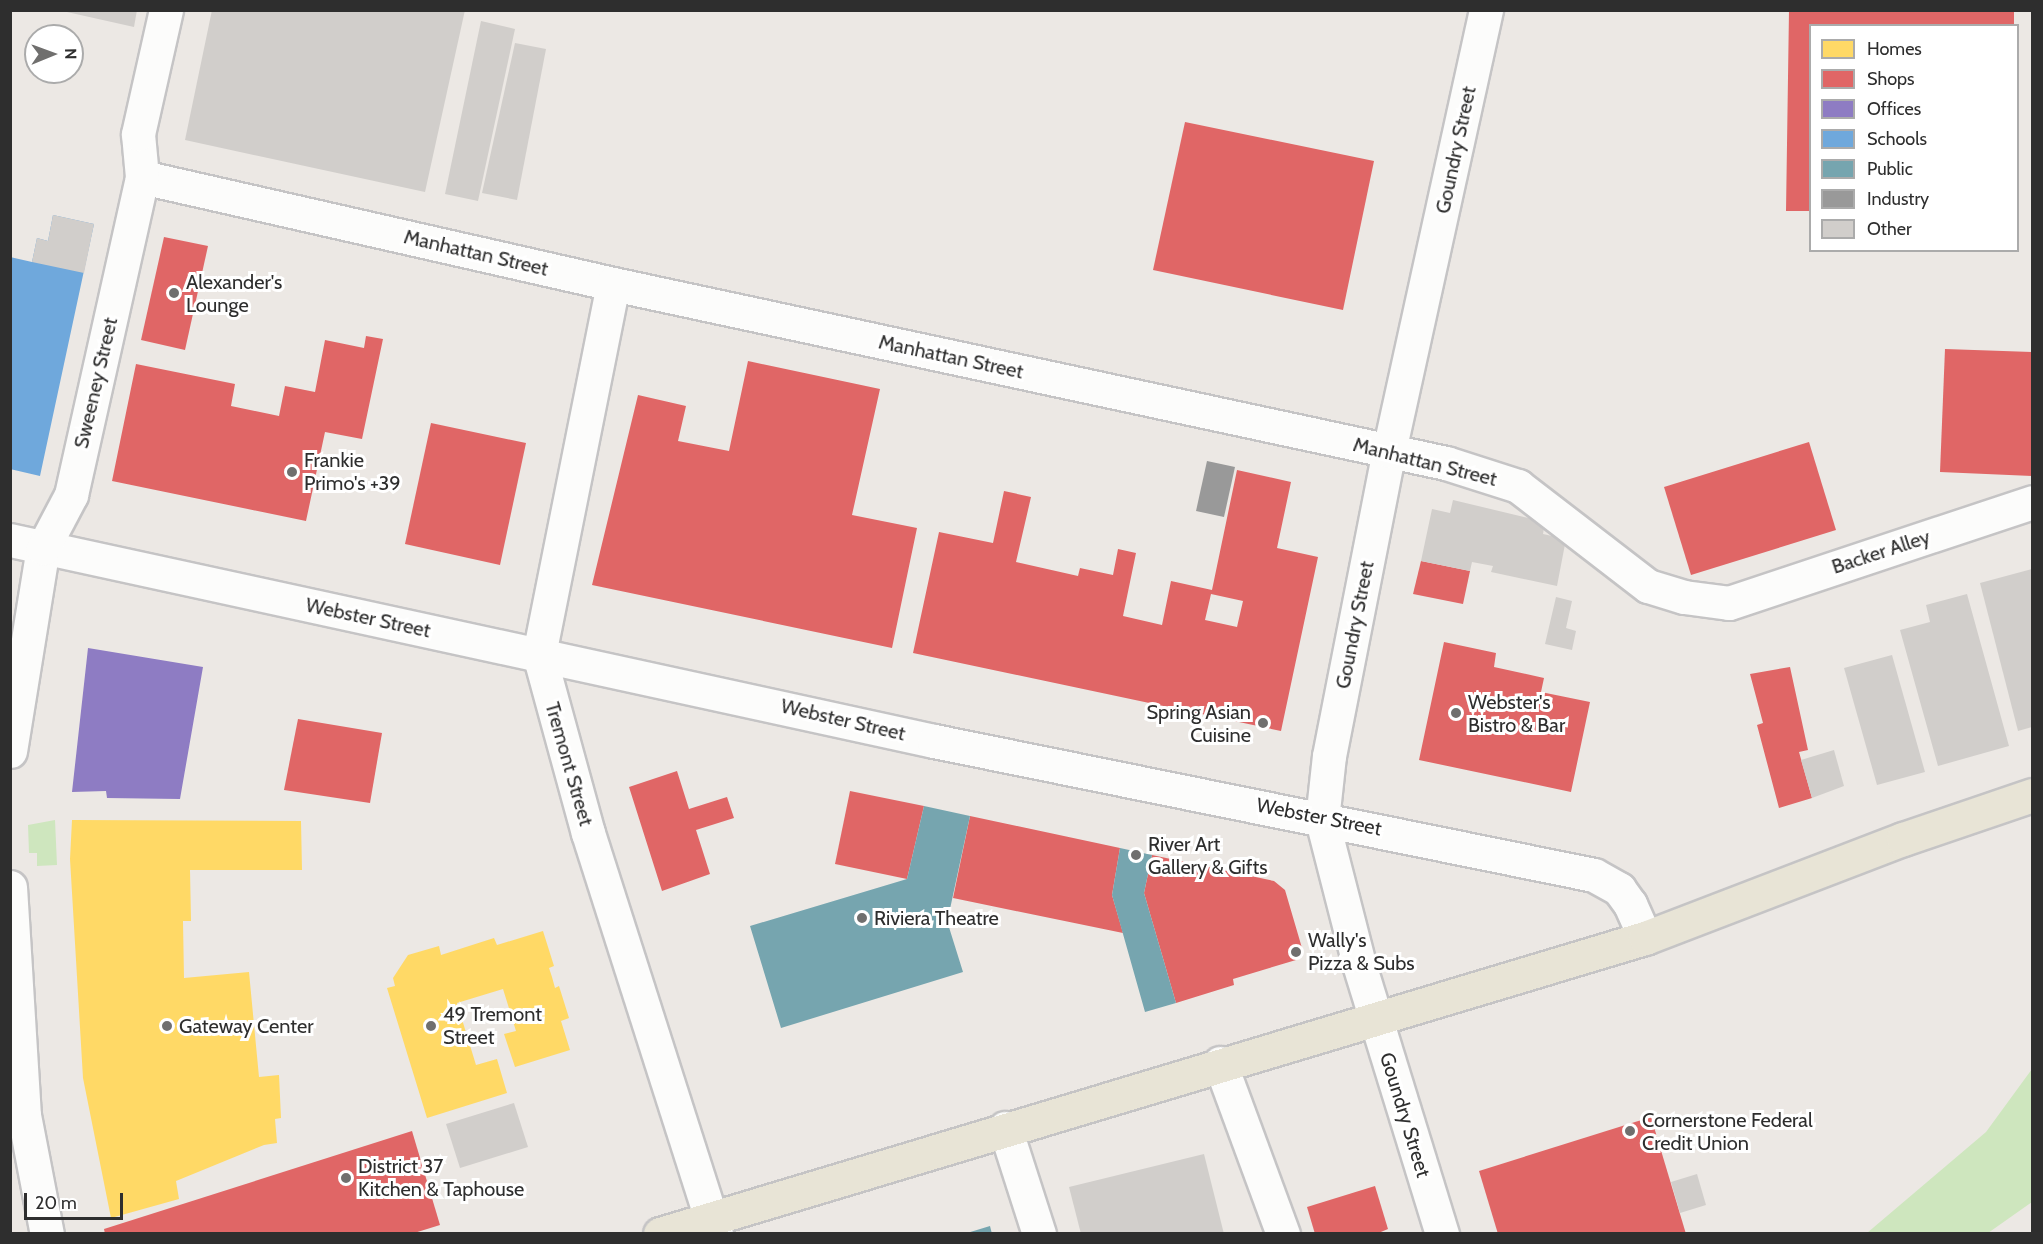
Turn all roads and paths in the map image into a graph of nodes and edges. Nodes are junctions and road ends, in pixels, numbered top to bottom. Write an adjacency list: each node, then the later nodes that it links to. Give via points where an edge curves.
1 (166, 10): 3 (street, Sweeney Street, via 138,134)
2 (1486, 10): 5 (street, Goundry Street)
3 (142, 177): 4 (street, Manhattan Street); 8 (street, Sweeney Street, via 71,495)
4 (613, 284): 5 (street, Manhattan Street); 10 (street, Tremont Street)
5 (1389, 451): 9 (street, Manhattan Street, via 1446,463 1518,486 1648,586 1684,597); 13 (street, Goundry Street, via 1329,756)
6 (2032, 502): 9 (street, Backer Alley)
7 (10, 540): 8 (street, Webster Street)
8 (43, 548): 10 (street, Webster Street); 11 (street, Sweeney Street)
9 (1729, 603)
10 (539, 654): 13 (street, Webster Street, via 934,741); 19 (street, Tremont Street, via 588,832)
11 (10, 751)
12 (2032, 795): 15 (main road, via 1904,839)
13 (1322, 820): 15 (street, Webster Street, via 1601,878 1619,889); 16 (street, Goundry Street, via 1335,880)
14 (10, 887): 20 (street, via 24,1115)
15 (1645, 938): 16 (main road)
16 (1375, 1017): 17 (main road); 24 (street, Goundry Street)
17 (1220, 1063): 18 (main road); 23 (street)
18 (1005, 1128): 19 (main road); 22 (street)
19 (714, 1226): 21 (main road)
20 (46, 1233)
21 (660, 1233)
22 (1039, 1233)
23 (1283, 1233)
24 (1442, 1233)

